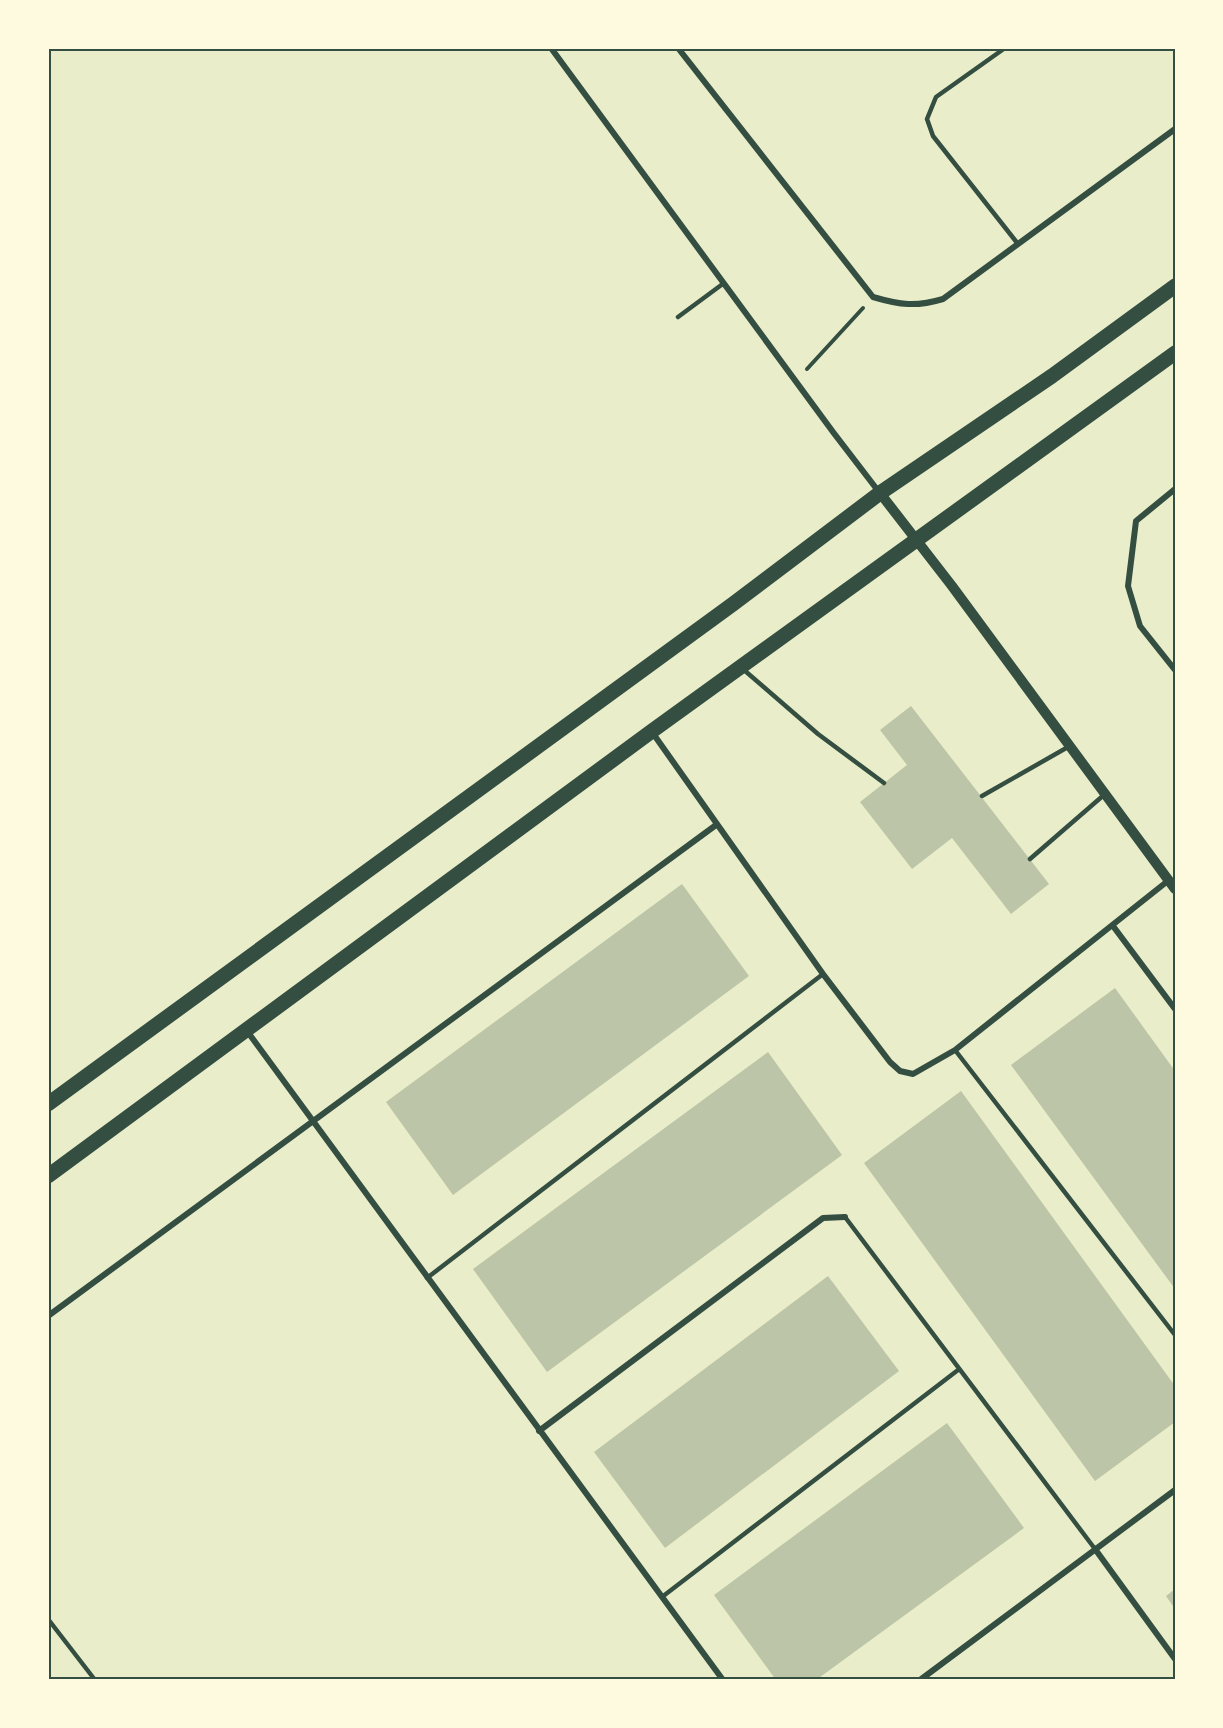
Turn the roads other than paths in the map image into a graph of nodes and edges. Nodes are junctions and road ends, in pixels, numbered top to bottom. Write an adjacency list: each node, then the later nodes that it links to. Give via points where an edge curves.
1 (551, 48): 6 (street)
2 (678, 48): 5 (street, via 873,297 921,305 943,299)
3 (1005, 48): 5 (lane, via 936,97 927,119 933,136)
4 (1175, 129): 5 (street)
5 (1018, 244)
6 (724, 283): 8 (lane); 11 (street)
7 (1175, 285): 11 (main road, via 1052,376)
8 (678, 318)
9 (1175, 353): 12 (main road)
10 (1175, 489): 14 (street, via 1136,521 1128,586 1140,626)
11 (880, 493): 12 (street); 28 (main road)
12 (916, 540): 13 (main road); 16 (street)
13 (741, 667): 15 (main road); 17 (lane, via 818,734)
14 (1175, 670)
15 (652, 731): 20 (street); 26 (main road)
16 (1069, 746): 18 (street); 19 (lane)
17 (884, 783)
18 (1105, 794): 21 (lane); 22 (street)
19 (982, 796)
20 (716, 825): 24 (street); 29 (street)
21 (1030, 859)
22 (1172, 884): 23 (street)
23 (1113, 926): 25 (street); 27 (street)
24 (823, 974): 27 (street, via 900,1071 913,1074); 32 (lane)
25 (1175, 1009)
26 (247, 1031): 29 (street); 30 (main road)
27 (955, 1050): 34 (lane)
28 (48, 1104)
29 (312, 1121): 32 (street); 33 (street)
30 (48, 1176)
31 (844, 1217): 35 (lane); 36 (street, via 823,1218)
32 (427, 1278): 36 (street)
33 (48, 1316)
34 (1175, 1335)
35 (958, 1370): 38 (lane); 39 (lane)
36 (539, 1431): 39 (street)
37 (1175, 1490): 38 (street)
38 (1095, 1549): 41 (street); 44 (street)
39 (662, 1597): 43 (street)
40 (48, 1619): 42 (lane)
41 (1175, 1659)
42 (95, 1680)
43 (723, 1680)
44 (920, 1680)

